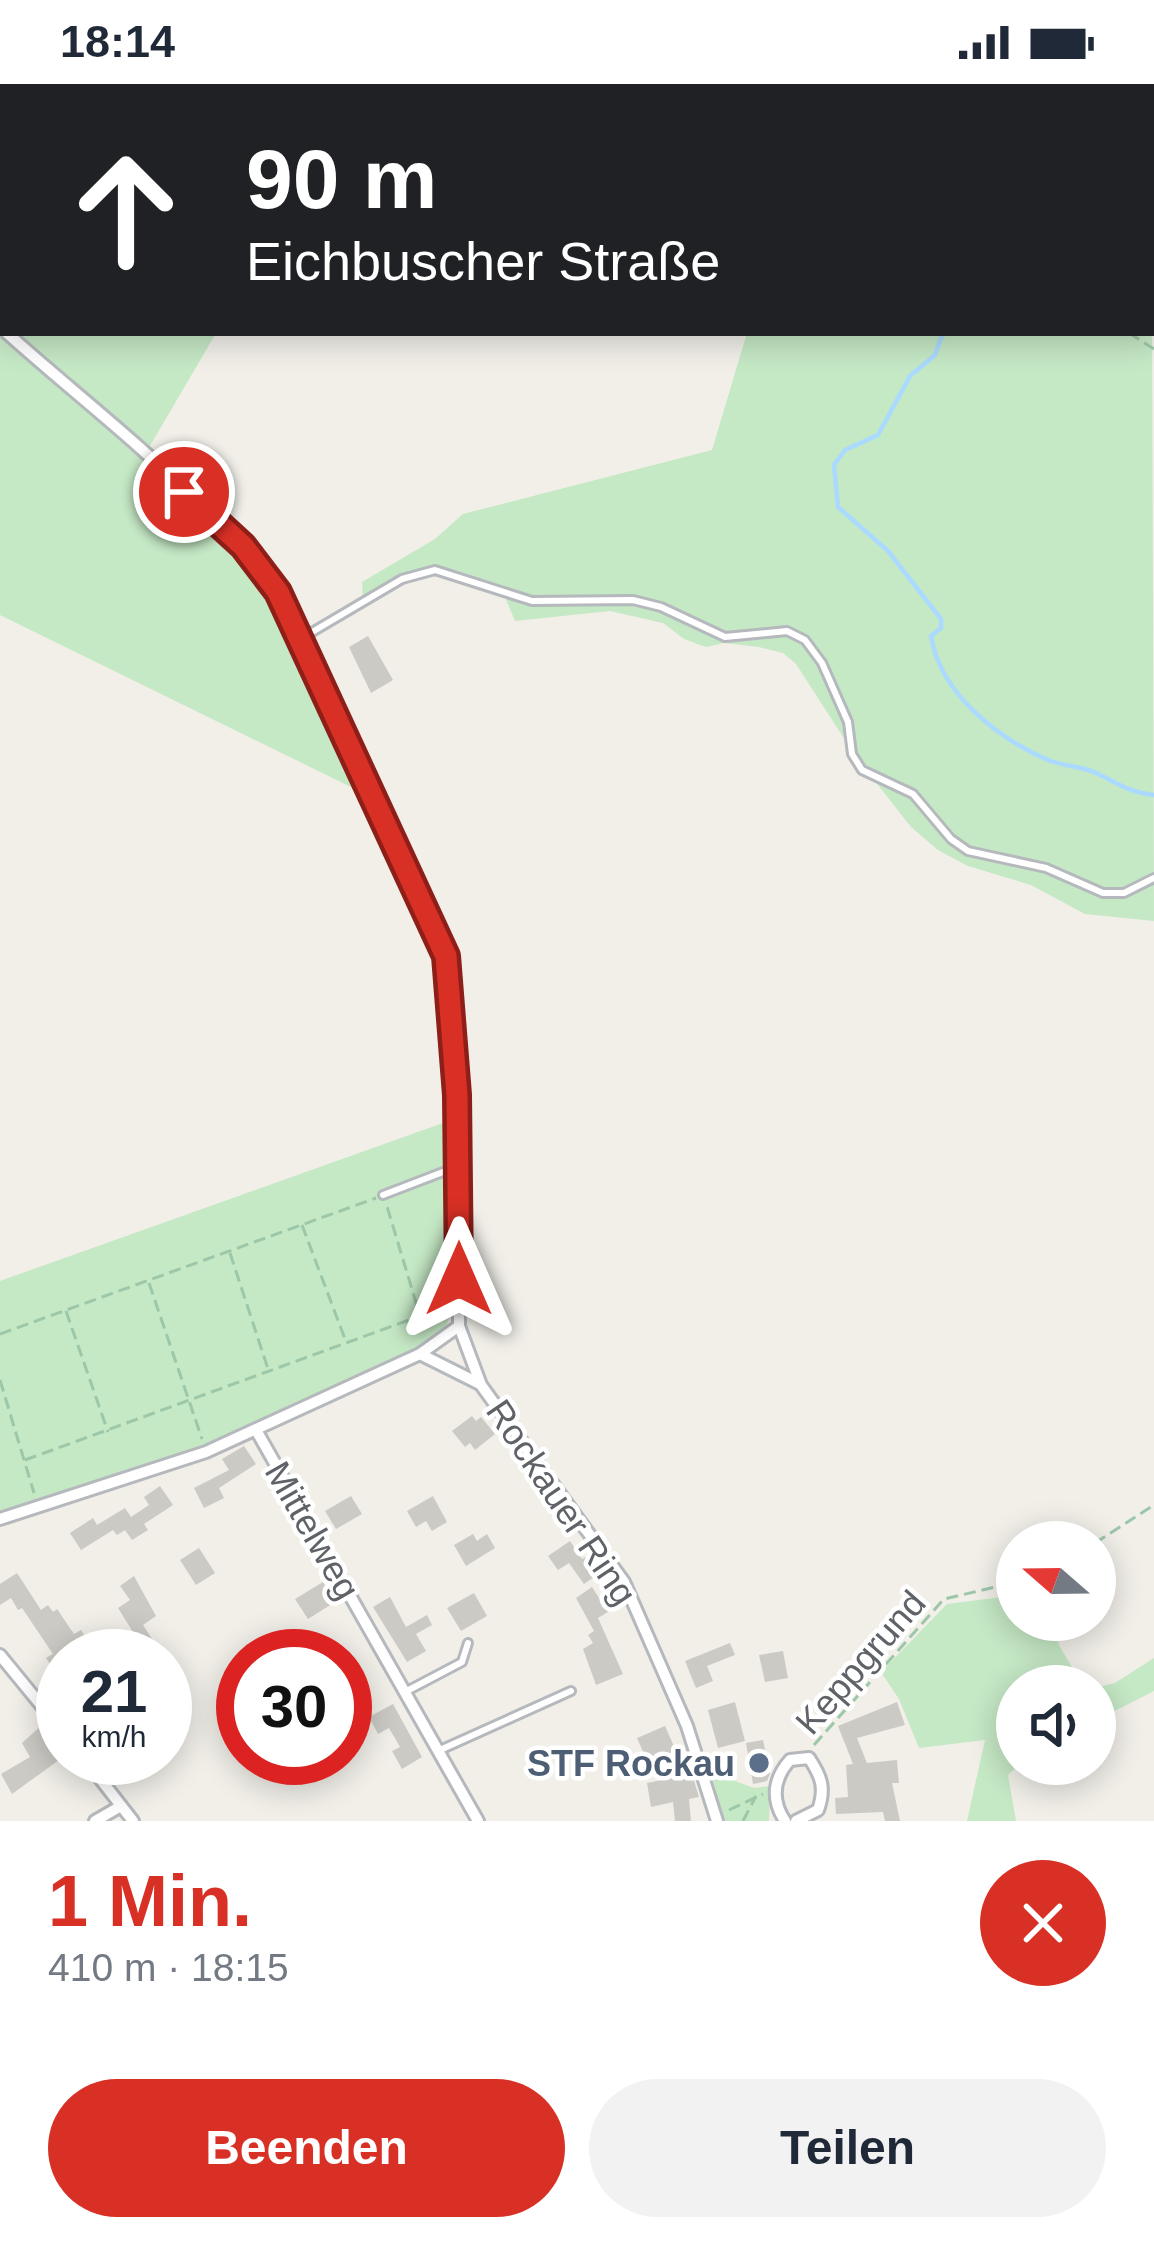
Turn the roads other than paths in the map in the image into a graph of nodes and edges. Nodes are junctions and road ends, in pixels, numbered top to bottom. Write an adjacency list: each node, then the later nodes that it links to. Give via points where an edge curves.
1 (11, 336): 2 (street, Rockauer Ring, via 243,546)
2 (302, 638): 3 (lane, via 402,579 435,570 532,602 633,600 725,637 787,631 822,664 862,770 913,794 968,851 1046,868 1102,893 1124,893); 4 (street, Rockauer Ring, via 446,956)
3 (1154, 878)
4 (459, 1166): 5 (lane); 6 (street, Rockauer Ring)
5 (383, 1195)
6 (459, 1326): 7 (street); 8 (street, Rockauer Ring)
7 (420, 1354): 8 (street, Rockauer Ring); 9 (street)
8 (482, 1385): 20 (street, Rockauer Ring, via 624,1582 687,1726)
9 (256, 1430): 10 (street); 14 (street, Mittelweg)
10 (0, 1519)
11 (468, 1643): 14 (lane, via 462,1662)
12 (0, 1655): 15 (street)
13 (571, 1691): 16 (lane)
14 (405, 1692): 16 (street, Mittelweg)
15 (36, 1699)
16 (436, 1751): 23 (street, Mittelweg)
17 (105, 1785): 18 (street)
18 (121, 1806): 21 (street); 22 (street)
19 (820, 1815): 24 (street, via 821,1776 809,1758 790,1760 776,1793); 25 (street)
20 (717, 1819)
21 (95, 1821)
22 (134, 1821)
23 (478, 1821)
24 (785, 1821)
25 (796, 1821)

